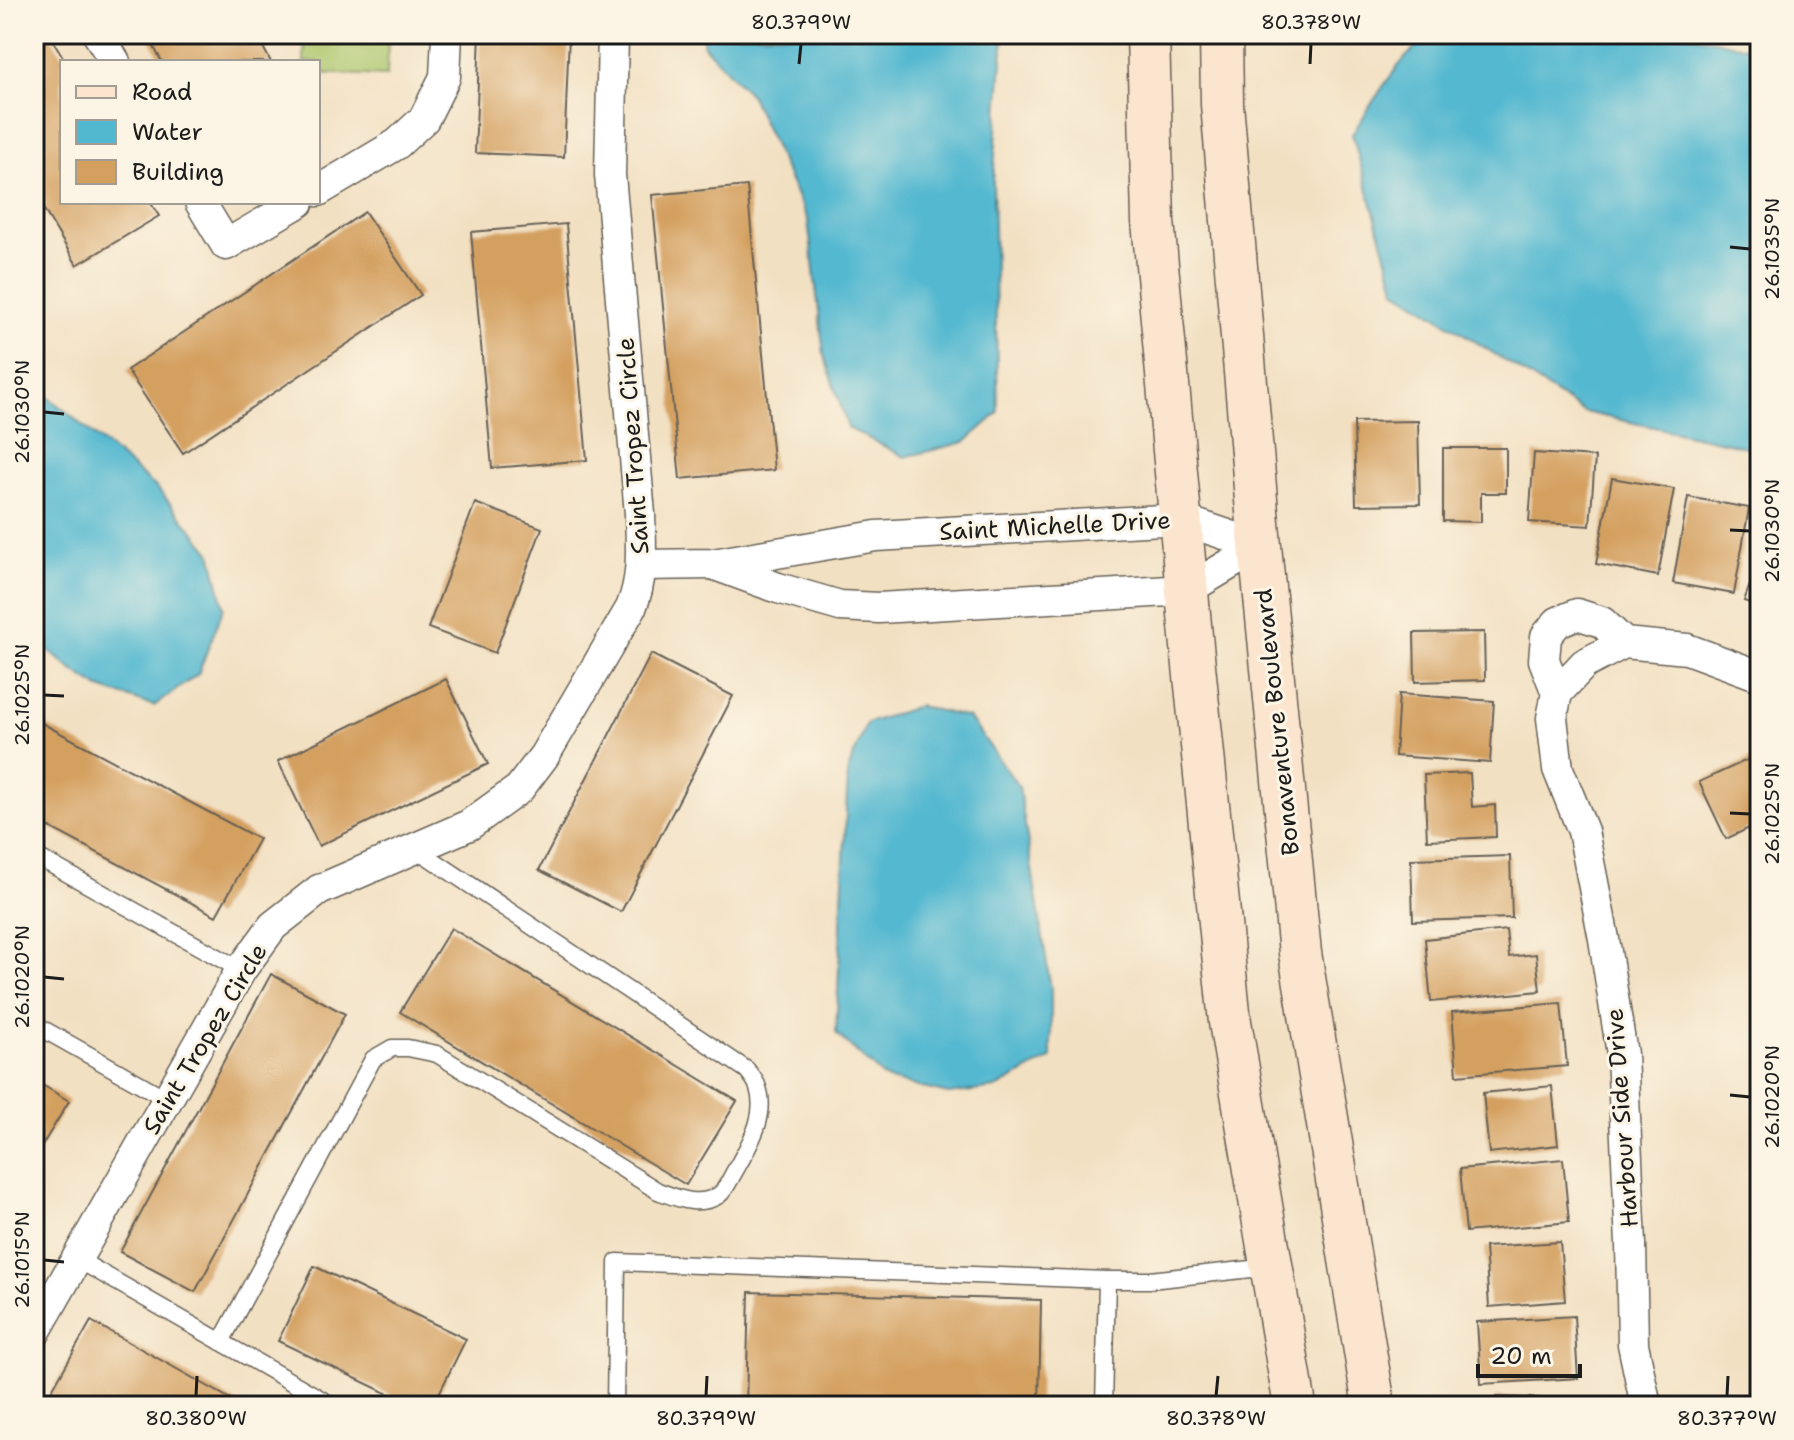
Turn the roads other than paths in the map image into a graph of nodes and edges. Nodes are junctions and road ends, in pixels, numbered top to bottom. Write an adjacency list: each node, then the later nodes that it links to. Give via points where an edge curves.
1 (98, 34): 6 (street)
2 (447, 34): 7 (street, via 445,77 424,119 397,144)
3 (613, 34): 13 (street, Saint Tropez Circle, via 610,175)
4 (1148, 34): 10 (main road, via 1153,221)
5 (1221, 34): 11 (main road, Bonaventure Boulevard, via 1222,104)
6 (114, 60)
7 (320, 190)
8 (201, 204): 9 (street, via 226,245)
9 (296, 204)
10 (1180, 519): 11 (street, Saint Michelle Drive); 12 (street, Saint Michelle Drive, via 876,536); 14 (main road)
11 (1260, 546): 14 (street, Saint Michelle Drive); 32 (main road, Bonaventure Boulevard, via 1300,953)
12 (713, 564): 13 (street, Saint Michelle Drive); 14 (street, Saint Michelle Drive, via 840,606)
13 (642, 565): 18 (street, Saint Tropez Circle, via 631,608 519,789 469,825)
14 (1187, 590): 24 (main road, via 1230,1022)
15 (1624, 643): 16 (street, via 1687,649); 17 (street, via 1584,664); 17 (street, Harbour Side Drive, via 1602,622 1577,614 1558,622 1546,636 1544,660)
16 (1760, 676)
17 (1557, 693): 33 (street, Harbour Side Drive, via 1552,718 1558,769 1583,831 1622,1054 1633,1344)
18 (415, 848): 20 (street, Saint Tropez Circle, via 319,890 273,926); 27 (lane, via 747,1070 760,1100 754,1136 721,1194 688,1201 658,1191 437,1054 392,1048 373,1059)
19 (34, 855): 20 (lane)
20 (241, 970): 22 (street, Saint Tropez Circle)
21 (34, 1024): 22 (lane)
22 (167, 1099): 23 (street, Saint Tropez Circle)
23 (77, 1259): 26 (street, Saint Tropez Circle); 27 (lane)
24 (1271, 1267): 25 (lane); 31 (main road)
25 (1107, 1280): 29 (lane, via 617,1262); 30 (lane)
26 (34, 1334)
27 (221, 1342): 28 (lane)
28 (333, 1406)
29 (615, 1406)
30 (1104, 1406)
31 (1295, 1406)
32 (1374, 1406)
33 (1646, 1406)

